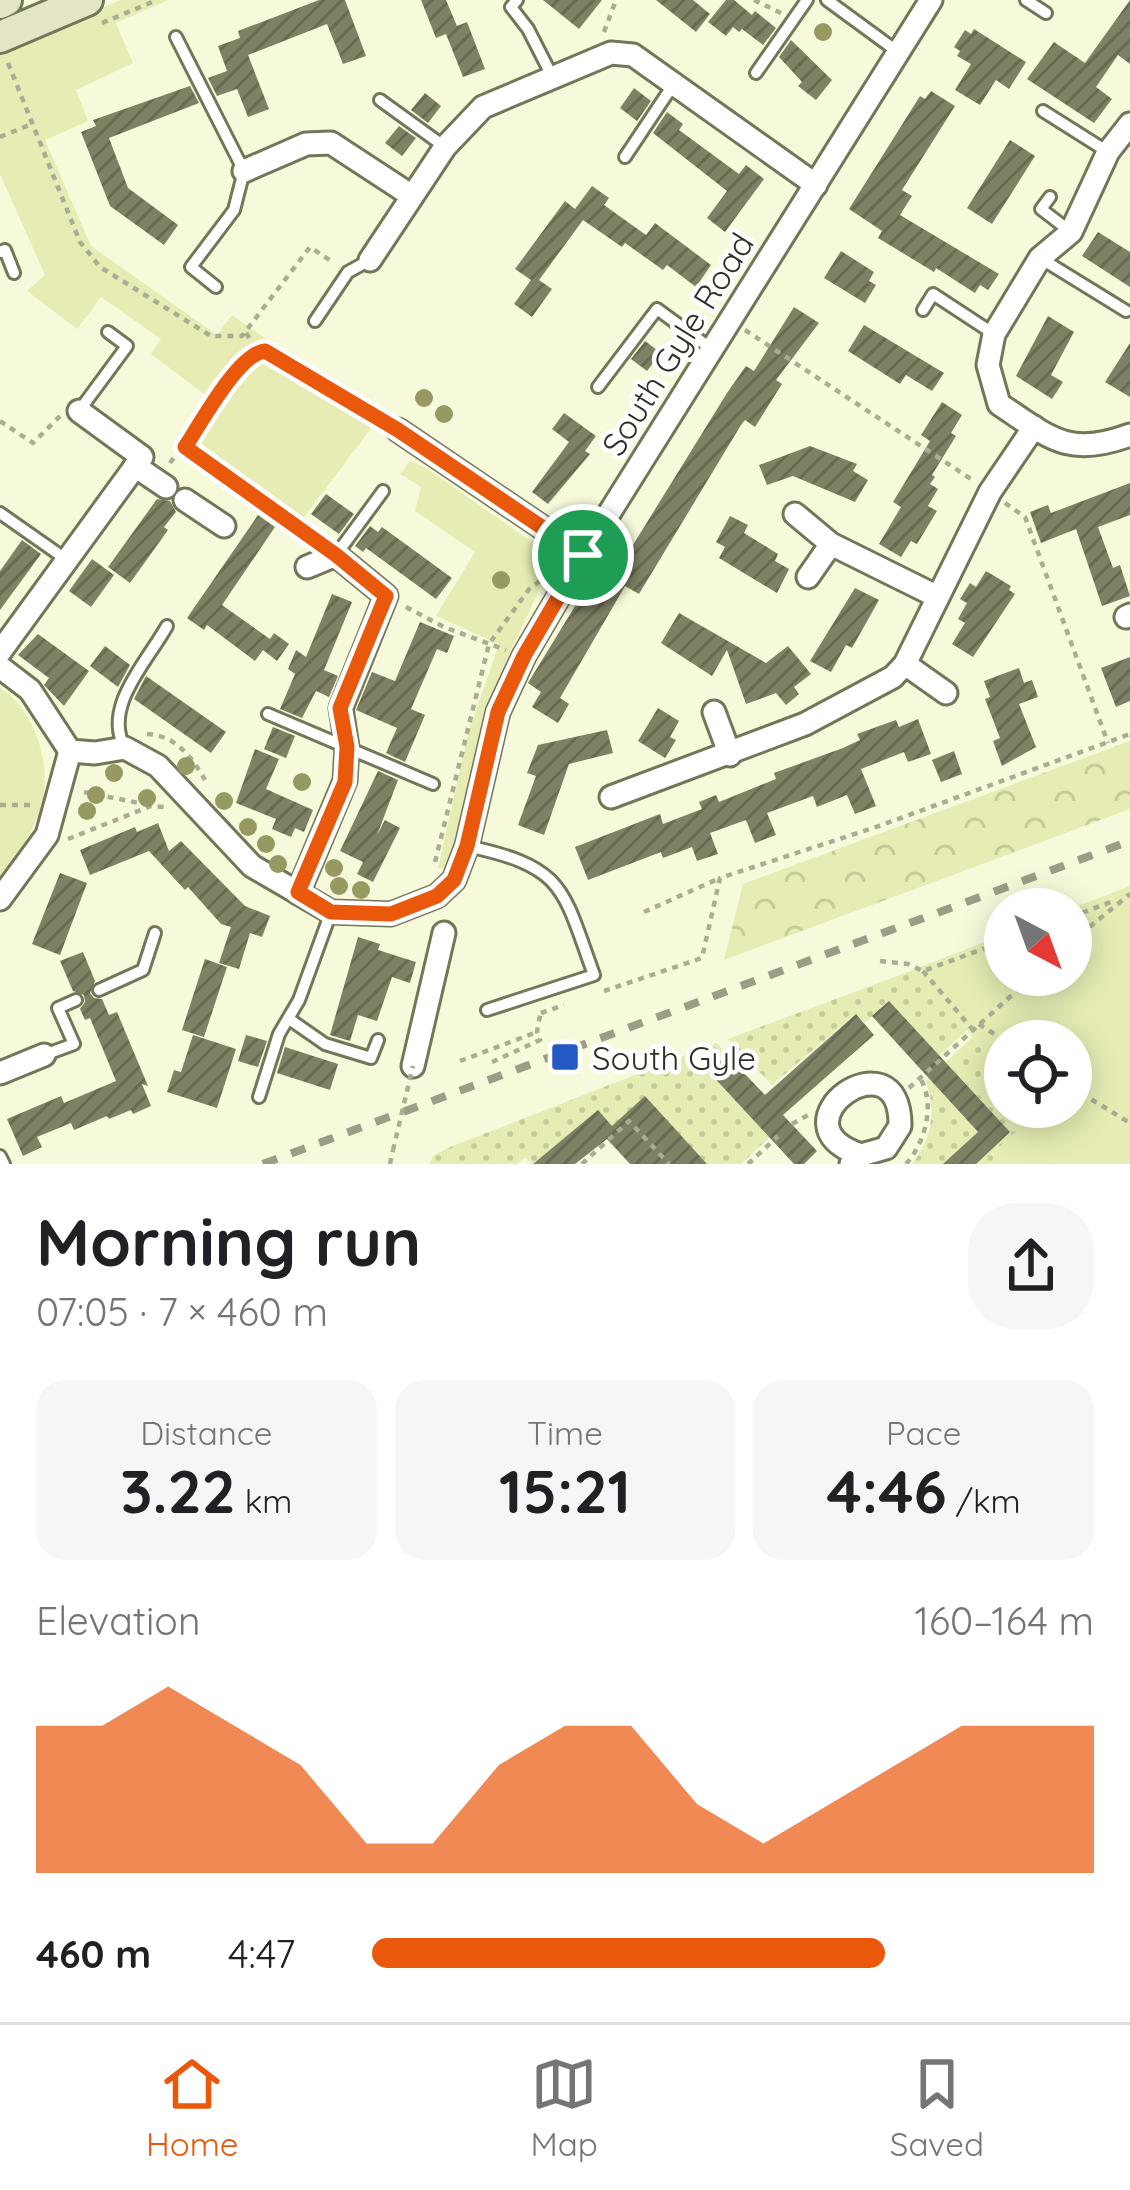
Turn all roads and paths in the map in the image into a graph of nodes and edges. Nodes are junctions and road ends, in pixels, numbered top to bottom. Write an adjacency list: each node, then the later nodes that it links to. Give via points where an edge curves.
1 (87, 0): 12 (street)
2 (517, 0): 16 (lane, via 511,7)
3 (616, 0): 14 (path, via 604,22)
4 (754, 0): 10 (path)
5 (807, 0): 10 (lane)
6 (827, 0): 13 (lane)
7 (931, 0): 13 (street, South Gyle Road)
8 (1026, 0): 9 (lane)
9 (1046, 13)
10 (794, 18): 15 (lane)
11 (176, 37): 26 (lane)
12 (4, 50): 20 (path)
13 (898, 52): 27 (street, South Gyle Road)
14 (602, 56): 16 (street); 17 (street, via 633,55)
15 (756, 73)
16 (552, 76): 23 (street, via 483,107)
17 (675, 82): 25 (lane); 27 (street)
18 (380, 100): 23 (lane)
19 (1042, 111): 24 (lane)
20 (32, 124): 22 (path); 42 (path, via 88,256 211,336)
21 (1130, 124): 24 (street)
22 (0, 137)
23 (445, 147): 28 (street)
24 (1108, 152): 30 (street)
25 (625, 157)
26 (244, 171): 28 (street, via 306,144 331,142); 36 (lane, via 234,210 191,267)
27 (816, 185): 40 (street, South Gyle Road)
28 (412, 196): 33 (street)
29 (1049, 197): 30 (lane, via 1041,209)
30 (1071, 232): 32 (street)
31 (0, 252): 35 (lane)
32 (1040, 259): 38 (lane); 43 (street)
33 (370, 260): 34 (lane)
34 (348, 272): 39 (lane); 42 (path, via 310,247)
35 (14, 273)
36 (216, 287)
37 (923, 310): 43 (lane, via 933,293)
38 (1126, 311)
39 (315, 321)
40 (732, 321): 44 (street, South Gyle Road); 55 (path)
41 (109, 332): 47 (lane, via 127,346)
42 (246, 333): 45 (path)
43 (994, 334): 49 (street, via 988,365 999,404)
44 (712, 350): 46 (lane, via 657,309); 61 (street, South Gyle Road)
45 (265, 351): 50 (path); 52 (path, via 243,363)
46 (598, 388)
47 (80, 411): 48 (path, via 62,414 33,443); 53 (street, via 142,457)
48 (0, 421)
49 (1034, 428): 51 (street, via 1068,447); 55 (street)
50 (398, 430): 61 (street)
51 (1130, 435)
52 (185, 447): 53 (path, via 170,463); 60 (path)
53 (137, 464): 58 (street); 62 (street)
54 (383, 491): 60 (lane)
55 (991, 492): 66 (street); 76 (path, via 1024,518)
56 (0, 513): 62 (lane)
57 (795, 514): 59 (street)
58 (224, 526)
59 (831, 544): 64 (street); 66 (street)
60 (336, 555): 63 (street); 65 (street)
61 (583, 555): 69 (street, South Gyle Road)
62 (67, 560): 68 (street)
63 (307, 567)
64 (808, 577)
65 (386, 596): 69 (path); 77 (street, via 340,708)
66 (938, 596): 70 (street)
67 (166, 626): 78 (lane, via 119,708)
68 (0, 652)
69 (524, 656): 89 (street, South Gyle Road, via 498,712)
70 (905, 664): 72 (street); 80 (street, via 805,724)
71 (0, 667): 79 (street, via 30,690)
72 (946, 693)
73 (714, 712): 80 (street)
74 (268, 714): 77 (lane)
75 (1130, 734): 76 (path)
76 (1108, 742): 90 (path)
77 (347, 747): 81 (lane); 91 (street, via 345,782)
78 (125, 748): 79 (street); 91 (street, via 158,766 252,866)
79 (70, 751): 94 (street, via 47,835)
80 (730, 755): 83 (street)
81 (433, 784)
82 (72, 790): 86 (path)
83 (611, 797)
84 (0, 805): 85 (path)
85 (45, 805)
86 (151, 806): 87 (path); 88 (path)
87 (170, 807)
88 (58, 843)
89 (467, 846): 96 (street, South Gyle Road, via 454,880 437,896 391,914); 109 (lane, via 544,872 565,896 594,975)
90 (721, 878): 97 (path); 105 (path, via 702,958)
91 (298, 892): 96 (street)
92 (1130, 895): 93 (path)
93 (1121, 898): 95 (path); 98 (path)
94 (0, 899)
95 (1092, 908)
96 (331, 912): 110 (lane)
97 (644, 912)
98 (1092, 924)
99 (155, 933): 104 (lane, via 142,970)
100 (444, 934): 119 (street)
101 (984, 949): 103 (path)
102 (880, 961): 103 (path)
103 (923, 971): 113 (path)
104 (99, 990)
105 (602, 992)
106 (1010, 996): 111 (path)
107 (581, 999): 114 (path, via 542,1013)
108 (76, 1000): 116 (lane, via 58,1008 74,1044)
109 (487, 1010)
110 (289, 1019): 115 (lane, via 325,1044 371,1058); 121 (lane)
111 (979, 1024): 112 (path); 113 (path)
112 (984, 1027)
113 (975, 1031): 122 (path)
114 (537, 1032): 117 (path); 118 (path, via 540,1040)
115 (378, 1040)
116 (44, 1055): 120 (street)
117 (460, 1060)
118 (492, 1062)
119 (413, 1066): 129 (path, bridge)
120 (0, 1072)
121 (259, 1097)
122 (895, 1100): 127 (street, via 895,1138); 127 (street, via 868,1084 839,1094 829,1124)
123 (1092, 1100): 124 (path)
124 (1130, 1123)
125 (778, 1136): 132 (path)
126 (0, 1156): 128 (lane)
127 (856, 1159)
128 (4, 1164)
129 (390, 1164)
130 (582, 1164): 131 (path, via 629,1121)
131 (668, 1164)
132 (748, 1164)

